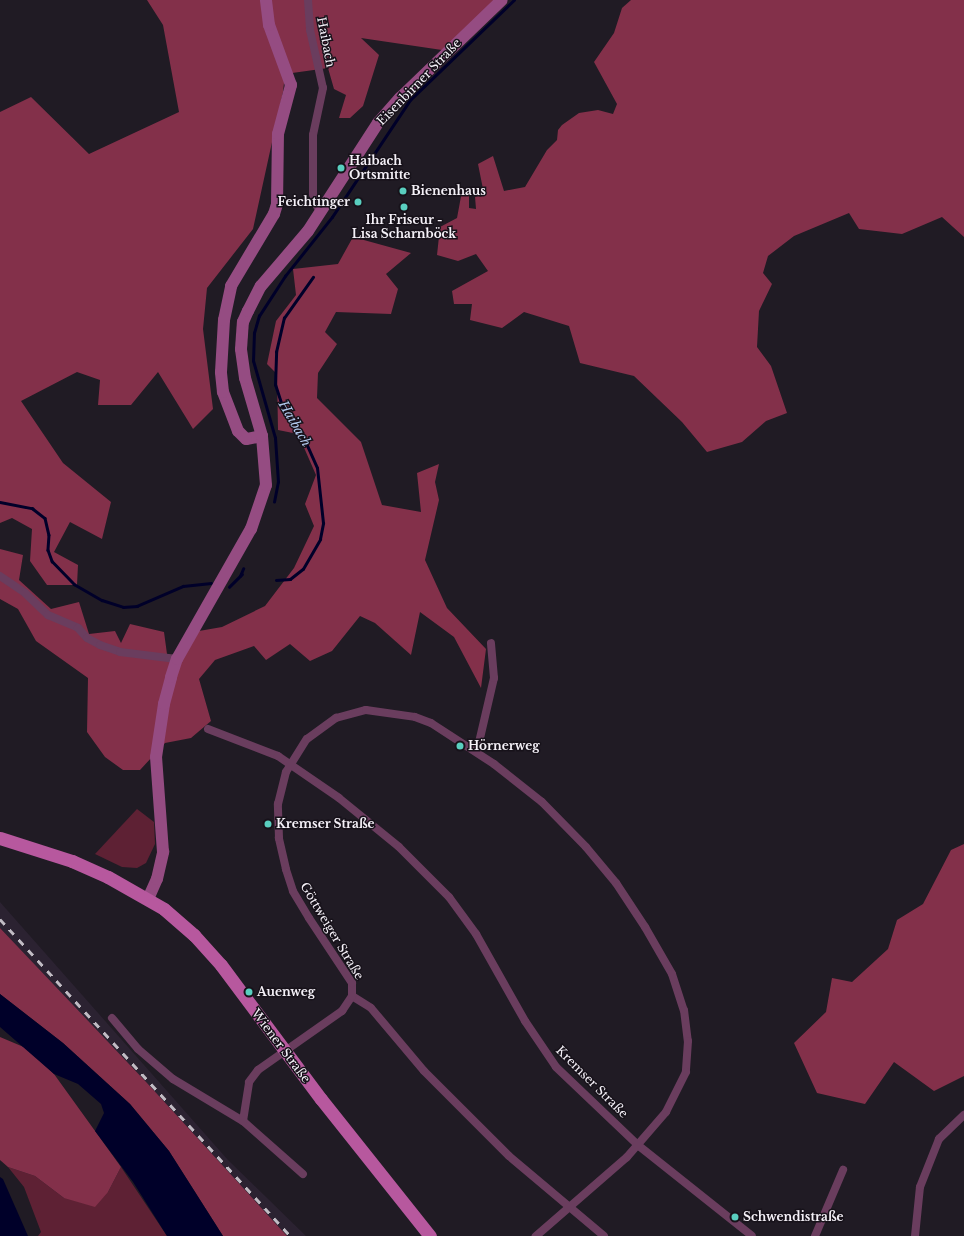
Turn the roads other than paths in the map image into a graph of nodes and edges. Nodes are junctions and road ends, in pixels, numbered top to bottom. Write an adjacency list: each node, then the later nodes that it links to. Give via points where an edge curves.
1 (266, 0): 5 (main road, via 269,25 291,85 278,134 277,204 274,214 231,286 224,320 221,372 223,392 238,431 246,439)
2 (308, 0): 4 (street, Haibach, via 310,30 323,88 313,135 313,194 317,206)
3 (502, 0): 4 (main road, Eisenbirner Straße, via 405,93 378,123)
4 (322, 210): 5 (main road, Eisenbirner Straße, via 299,243 261,286 243,322 243,365)
5 (262, 436): 8 (main road, Eisenbirner Straße, via 266,469 263,499 236,558)
6 (0, 576): 8 (street, via 25,593 48,615 68,622 100,645 120,652)
7 (491, 643): 10 (street, via 494,678)
8 (177, 659): 13 (main road, Eisenbirner Straße, via 158,736 156,776 163,852 157,879)
9 (208, 729): 11 (street, Kremser Straße, via 278,756)
10 (477, 751): 11 (street, Göttweiger Straße, via 415,716 366,710 336,718 312,733); 19 (street, Göttweiger Straße, via 542,802 601,864 642,920 674,980 686,1028 686,1072 666,1112)
11 (290, 764): 14 (street, Göttweiger Straße, via 278,804 279,838 286,869 293,891 352,983); 19 (street, Kremser Straße, via 375,826 437,884 476,934 548,1057)
12 (0, 838): 13 (main road, Wiener Straße, via 72,861 108,876)
13 (148, 899): 16 (main road, Wiener Straße, via 178,921 208,950)
14 (352, 996): 16 (street, Göttweiger Straße, via 342,1011); 22 (street, Göttweiger Straße, via 365,1002 380,1017 424,1071 502,1149)
15 (112, 1018): 18 (street, via 138,1049 173,1079)
16 (285, 1052): 18 (street, via 258,1070 249,1082); 23 (main road, Wiener Straße)
17 (964, 1115): 28 (street, via 939,1139 920,1187)
18 (243, 1121): 21 (street)
19 (639, 1146): 22 (street, Göttweiger Straße); 26 (street)
20 (843, 1170): 27 (street)
21 (303, 1174)
22 (568, 1206): 24 (street, Göttweiger Straße); 25 (street)
23 (430, 1236)
24 (536, 1236)
25 (604, 1236)
26 (752, 1236)
27 (815, 1236)
28 (915, 1236)

